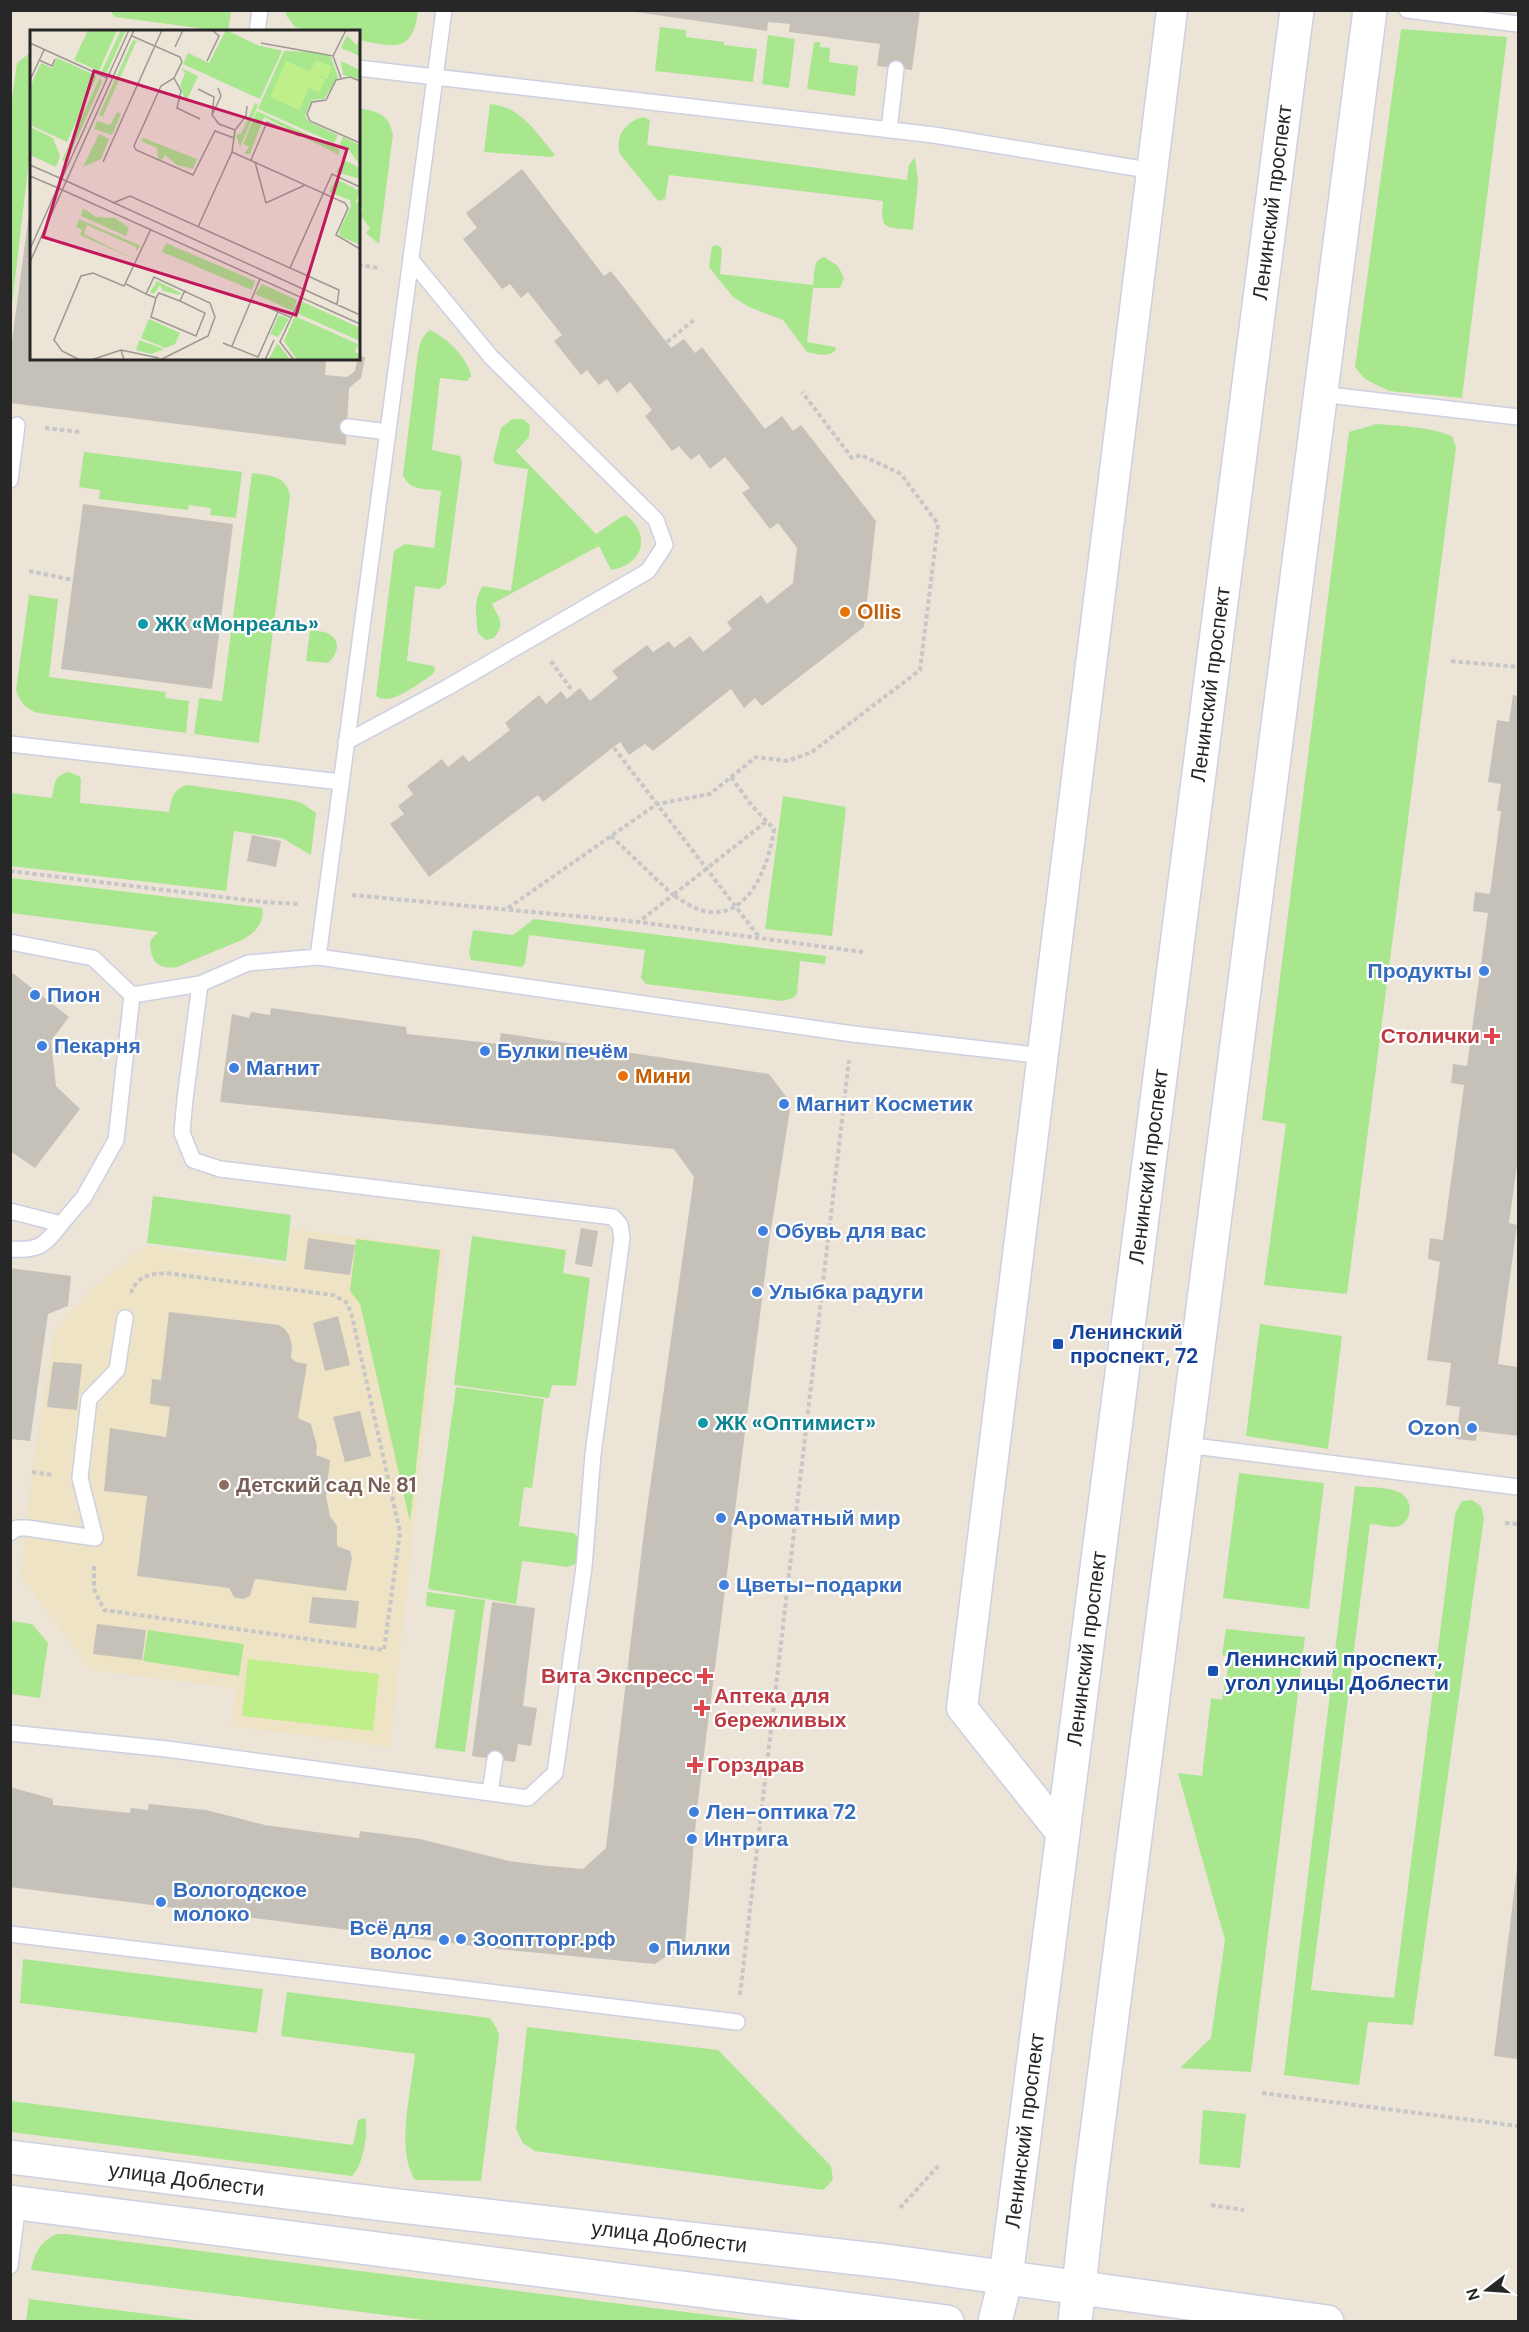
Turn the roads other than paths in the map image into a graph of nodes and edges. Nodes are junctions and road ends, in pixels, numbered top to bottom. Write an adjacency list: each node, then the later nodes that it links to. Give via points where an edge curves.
1 (260, 10): 8 (lane)
2 (444, 10): 11 (lane)
3 (1172, 10): 13 (street)
4 (1297, 10): 39 (main road, Ленинский проспект)
5 (1370, 10): 15 (main road)
6 (1407, 10): 7 (lane)
7 (1518, 24)
8 (257, 30)
9 (360, 68): 11 (lane)
10 (896, 69): 12 (lane)
11 (436, 77): 12 (lane); 14 (lane)
12 (889, 130): 13 (lane)
13 (1154, 171): 28 (street)
14 (411, 260): 19 (lane); 21 (lane, via 491,357 656,520 665,544 648,571)
15 (1320, 394): 16 (lane); 33 (main road)
16 (1518, 417)
17 (17, 425): 20 (lane)
18 (348, 427): 19 (lane)
19 (388, 432): 21 (lane)
20 (10, 480)
21 (346, 742): 23 (lane)
22 (10, 744): 23 (lane)
23 (341, 782): 25 (lane)
24 (10, 942): 27 (lane, via 93,958)
25 (318, 957): 26 (lane, via 248,963); 28 (lane, via 853,1034)
26 (200, 984): 27 (lane); 38 (lane, via 182,1134 193,1160 220,1169 613,1217 620,1226 622,1238 593,1454 584,1567 555,1773 528,1798)
27 (132, 995): 30 (lane, via 117,1140 84,1197)
28 (1044, 1056): 39 (street, via 962,1708)
29 (10, 1211): 30 (lane)
30 (61, 1224): 31 (lane, via 46,1244 26,1250)
31 (10, 1249)
32 (125, 1318): 35 (lane, via 117,1370 89,1399 80,1478 95,1538 27,1528)
33 (1186, 1444): 34 (lane); 46 (main road)
34 (1518, 1487)
35 (10, 1533)
36 (10, 1733): 38 (lane, via 167,1749)
37 (495, 1759): 38 (lane)
38 (490, 1793)
39 (1063, 1835): 45 (main road, Ленинский проспект)
40 (10, 1934): 41 (lane)
41 (737, 2022)
42 (10, 2157): 45 (main road, улица Доблести)
43 (14, 2202): 44 (lane); 47 (main road)
44 (10, 2266)
45 (1006, 2277): 46 (main road, улица Доблести); 48 (main road, Ленинский проспект)
46 (1077, 2288): 49 (main road); 50 (main road, улица Доблести)
47 (947, 2322)
48 (995, 2322)
49 (1075, 2322)
50 (1327, 2322)

